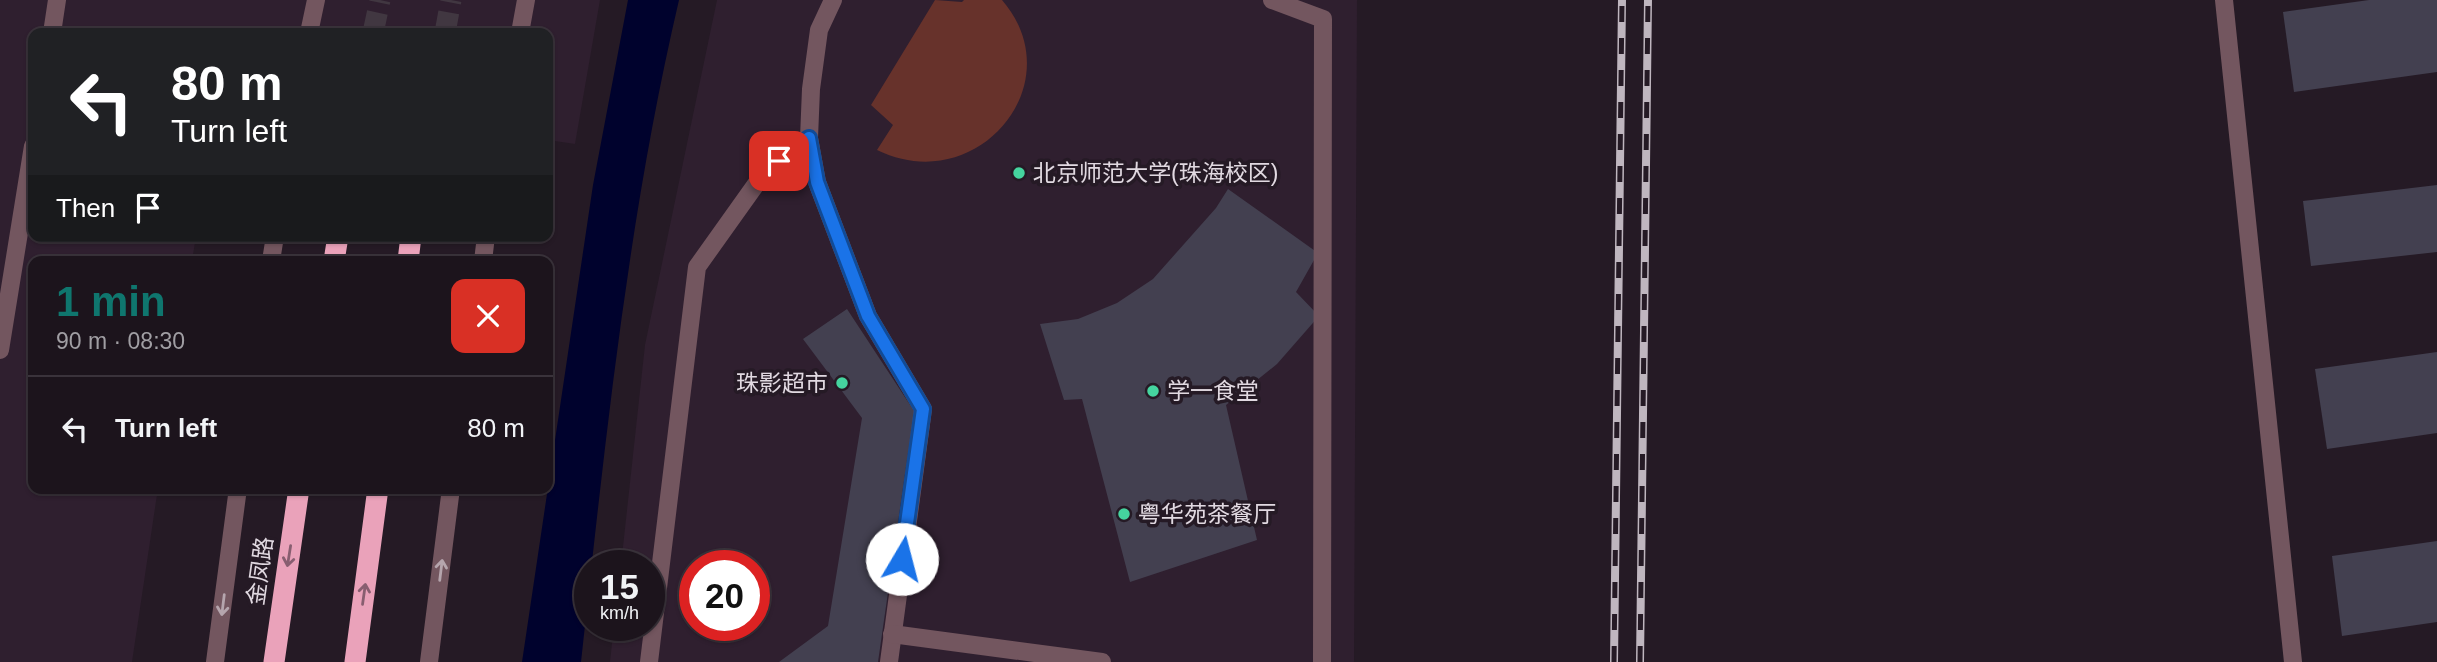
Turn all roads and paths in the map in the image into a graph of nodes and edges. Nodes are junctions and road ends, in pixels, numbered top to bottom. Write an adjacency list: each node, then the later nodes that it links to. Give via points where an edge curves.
1 (57, 0): 9 (street)
2 (316, 0): 10 (street)
3 (526, 0): 11 (street)
4 (834, 0): 12 (street, via 819,30)
5 (1272, 0): 8 (street)
6 (1323, 0): 8 (street)
7 (2224, 0): 28 (street)
8 (1323, 19): 27 (street)
9 (53, 28)
10 (310, 28)
11 (521, 28)
12 (809, 138): 19 (street, via 817,182 868,316 923,409); 24 (street, via 764,173 698,267)
13 (28, 177): 14 (street)
14 (0, 350)
15 (237, 494): 20 (street, 金凤路, one-way to 20)
16 (298, 494): 21 (highway, 金凤路, one-way to 21)
17 (377, 494): 22 (highway, one-way to 17)
18 (449, 494): 23 (street, one-way to 18)
19 (892, 634): 25 (street); 26 (street)
20 (215, 662)
21 (274, 662)
22 (355, 662)
23 (429, 662)
24 (649, 662)
25 (889, 662)
26 (1102, 662)
27 (1321, 662)
28 (2292, 662)

